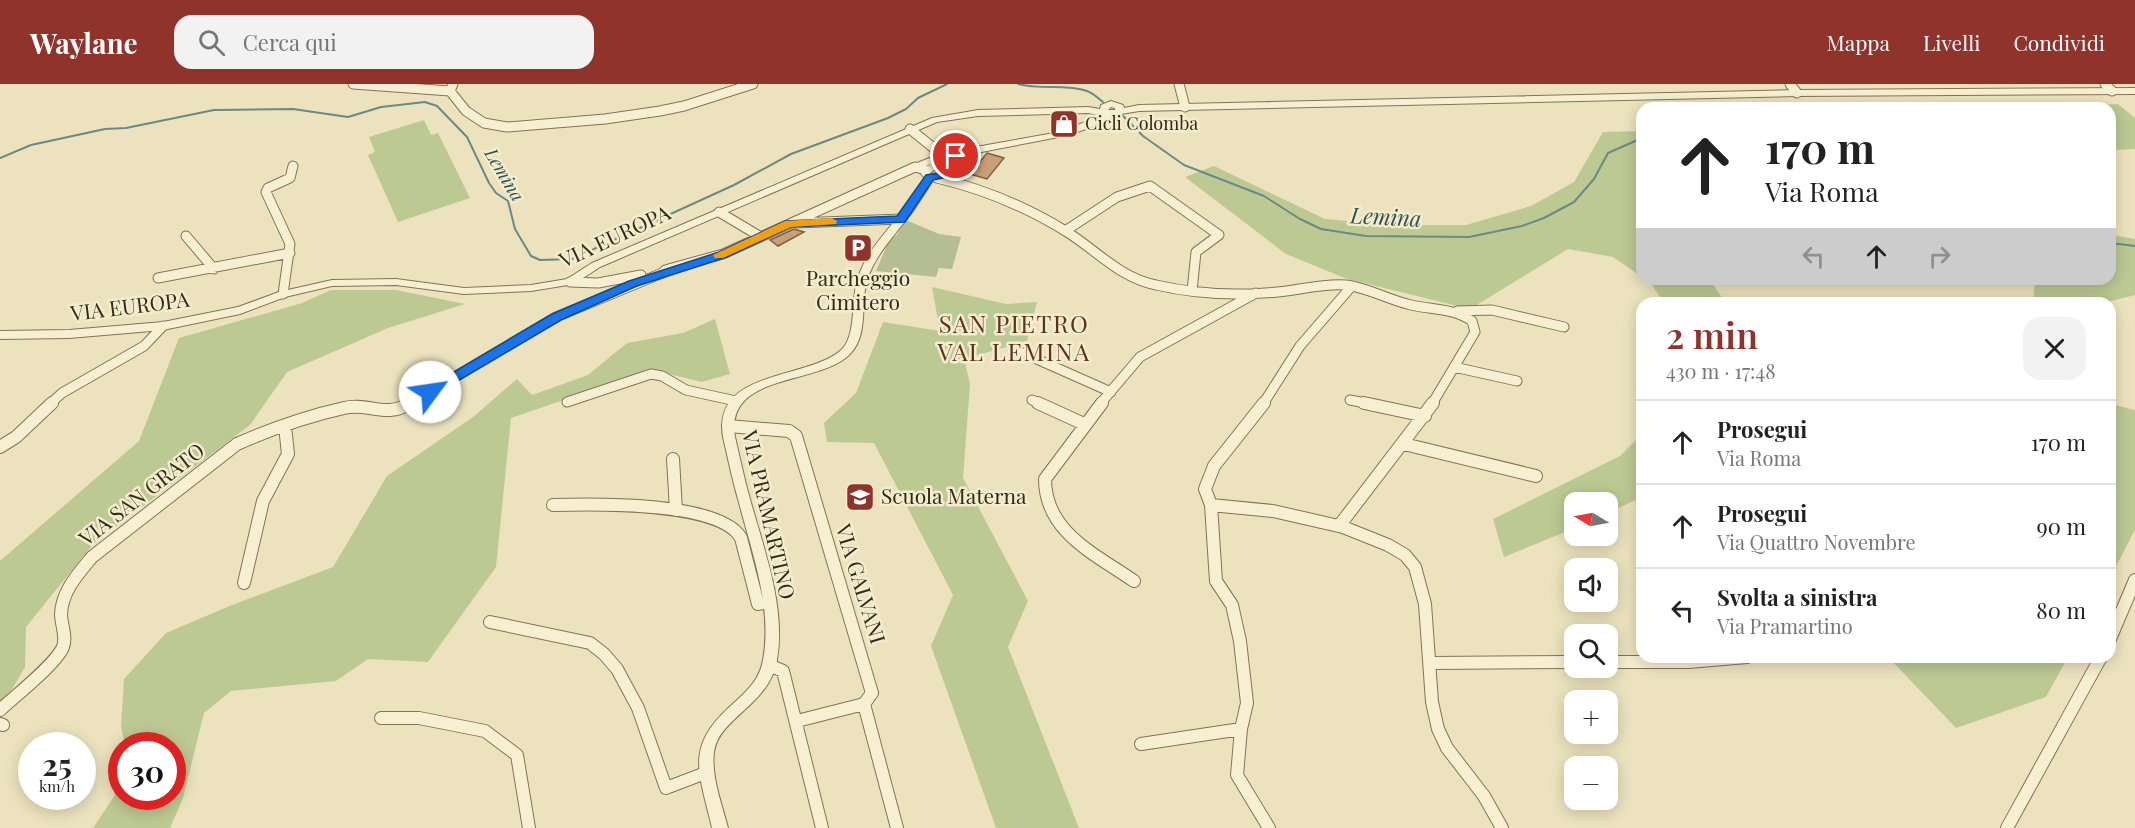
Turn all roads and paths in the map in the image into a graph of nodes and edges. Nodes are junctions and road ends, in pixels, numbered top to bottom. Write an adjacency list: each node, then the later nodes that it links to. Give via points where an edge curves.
1 (353, 84): 6 (street)
2 (753, 84): 6 (street, via 660,111 507,127 484,123 466,111)
3 (1179, 84): 10 (street)
4 (1790, 84): 9 (street)
5 (2105, 84): 7 (street)
6 (451, 88)
7 (2112, 91): 8 (street); 9 (street)
8 (2135, 92)
9 (1797, 93): 10 (street)
10 (1185, 107): 11 (street)
11 (1109, 112): 12 (street, VIA EUROPA, via 965,114); 13 (street, via 1051,137)
12 (910, 129): 13 (street); 17 (street, VIA EUROPA)
13 (951, 157): 15 (street); 16 (street)
14 (292, 166): 23 (street, via 290,177 266,192 287,235)
15 (912, 168): 16 (street); 19 (street)
16 (936, 173): 18 (street); 20 (street, via 1023,208)
17 (719, 212): 22 (street); 27 (street, VIA EUROPA, via 596,265)
18 (901, 219): 19 (street); 42 (street, via 864,276 854,339 846,352 831,362 754,388)
19 (789, 223): 22 (street)
20 (1065, 231): 29 (street, via 1138,281); 29 (street, via 1108,202 1150,186 1219,236 1196,252)
21 (186, 236): 24 (street)
22 (760, 237): 25 (street, via 723,254)
23 (290, 253): 24 (street); 31 (street)
24 (214, 269): 26 (street)
25 (672, 269): 27 (street, via 598,283); 46 (street, VIA SAN GRATO, via 556,317 398,411 346,407)
26 (158, 278)
27 (570, 282): 31 (street, VIA EUROPA, via 464,291 396,282 332,284)
28 (1351, 287): 30 (street); 32 (street, via 1410,305); 53 (street, via 1300,346 1271,394 1214,466 1205,489)
29 (1192, 291): 30 (street)
30 (1256, 293): 39 (street, via 1140,357)
31 (283, 294): 33 (street, VIA EUROPA, via 240,310)
32 (1456, 311): 34 (street, via 1492,310); 37 (street, via 1472,321 1475,332)
33 (163, 326): 35 (street, VIA EUROPA); 49 (street, via 144,346 62,393)
34 (1564, 327)
35 (0, 335)
36 (1023, 352): 39 (street)
37 (1454, 367): 38 (street); 44 (street)
38 (1517, 381)
39 (1111, 392): 45 (street)
40 (1032, 400): 45 (street)
41 (1350, 400): 44 (street)
42 (736, 401): 43 (street, via 686,390 651,374); 47 (street, VIA PRAMARTINO)
43 (567, 402)
44 (1425, 416): 48 (street)
45 (1084, 424): 57 (street, via 1044,479 1045,493 1057,523 1068,535)
46 (285, 426): 58 (street, via 288,454 263,501); 69 (street, VIA SAN GRATO, via 237,444 92,557 66,594 62,614 64,645 56,658)
47 (728, 426): 59 (street, VIA PRAMARTINO); 68 (street, VIA GALVANI, via 789,431 796,436 872,693)
48 (1404, 444): 51 (street); 55 (street)
49 (0, 447)
50 (673, 459): 54 (street)
51 (1536, 476)
52 (553, 505): 54 (street, via 618,504)
53 (1211, 505): 55 (street, via 1269,511); 72 (street, via 1216,581 1232,605 1240,641 1247,703)
54 (676, 510): 59 (street, via 737,531 758,604)
55 (1339, 526): 65 (street, via 1388,543 1415,567 1428,618)
56 (2135, 580): 61 (street)
57 (1134, 581)
58 (244, 584)
59 (769, 602): 67 (street, VIA PRAMARTINO)
60 (490, 622): 74 (street, via 591,643 604,651 636,701 666,788)
61 (2116, 625)
62 (1564, 662): 65 (street)
63 (1618, 662): 64 (street)
64 (1636, 662)
65 (1430, 663): 80 (street, via 1432,705 1438,729 1448,751 1484,796)
66 (2098, 663): 81 (street)
67 (769, 665): 71 (street, via 783,671); 74 (street, VIA PRAMARTINO, via 762,685 712,736 707,751)
68 (864, 704): 71 (street); 78 (street)
69 (0, 710)
70 (381, 718): 75 (street, via 419,718 485,731 516,755)
71 (797, 721): 77 (street)
72 (1241, 729): 73 (street); 79 (street, via 1237,775)
73 (1141, 744)
74 (708, 771): 76 (street, VIA PRAMARTINO)
75 (529, 828)
76 (720, 828)
77 (822, 828)
78 (897, 828)
79 (1269, 828)
80 (1502, 828)
81 (2007, 828)

